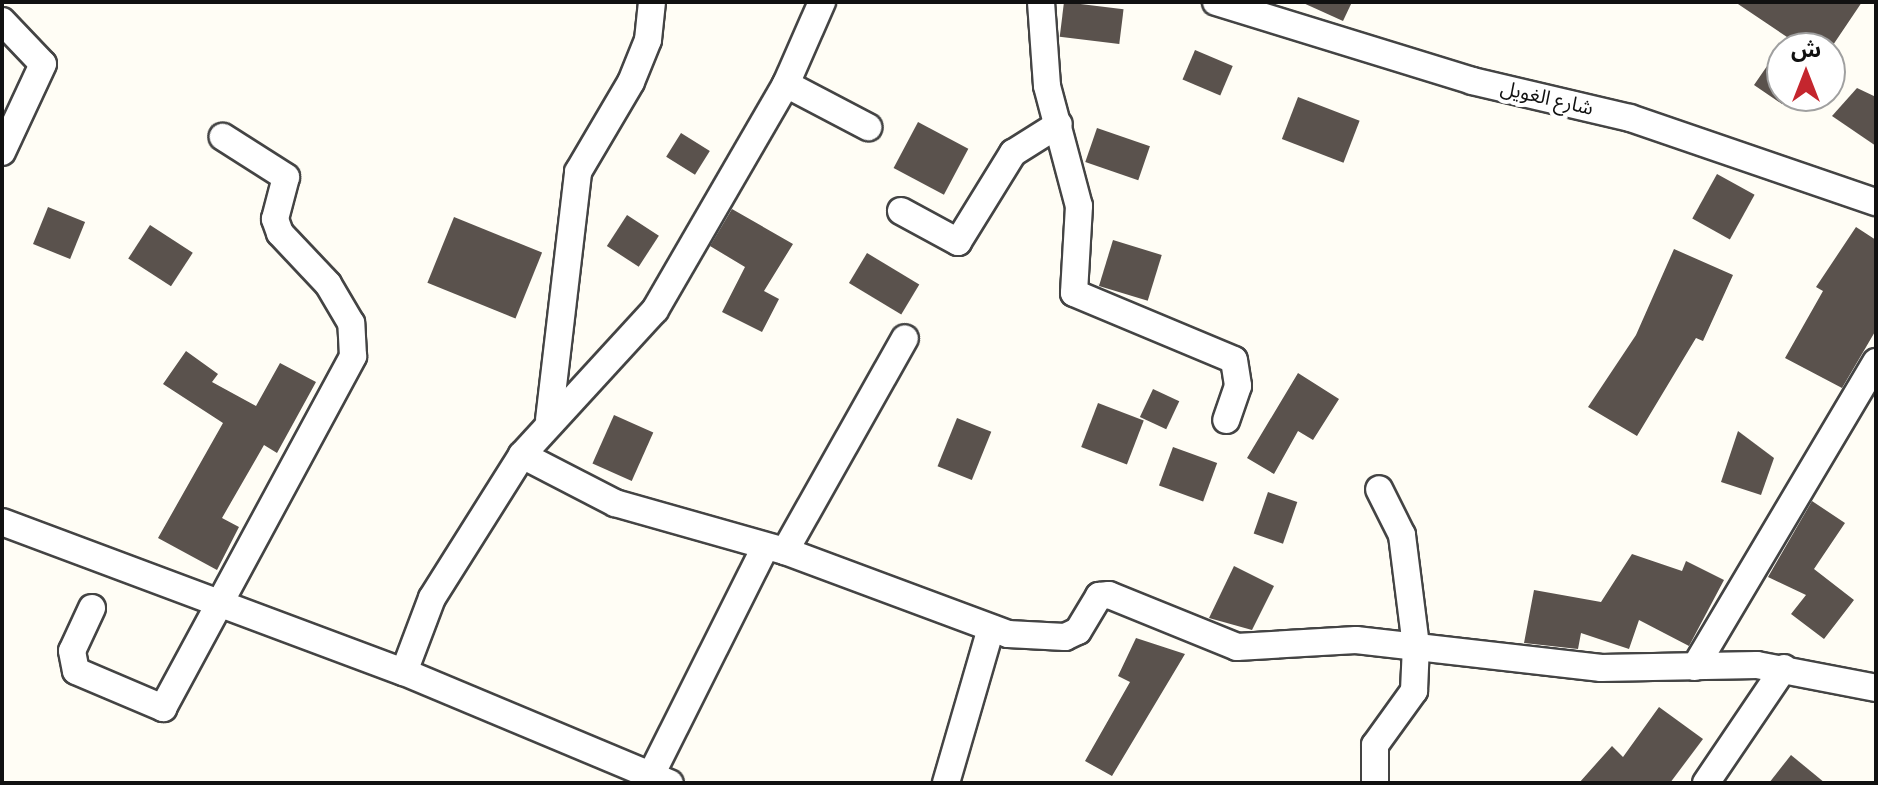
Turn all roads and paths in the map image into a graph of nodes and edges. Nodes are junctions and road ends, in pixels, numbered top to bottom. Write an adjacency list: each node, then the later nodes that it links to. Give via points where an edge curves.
1 (652, 2): 15 (street, via 648,40 631,82 578,172)
2 (822, 2): 6 (street)
3 (1041, 2): 7 (street, via 1047,86)
4 (1216, 2): 11 (street, شارع الغويل, via 1472,81 1630,118)
5 (2, 21): 10 (street, via 43,64)
6 (786, 84): 8 (street); 15 (street, via 655,310)
7 (1059, 124): 12 (street, via 1013,153 958,242); 16 (street, via 1079,206 1074,293 1234,360 1238,386)
8 (868, 127)
9 (223, 137): 21 (street, via 280,168 286,177 275,219 280,233 328,284 355,340)
10 (2, 152)
11 (1876, 202)
12 (901, 211)
13 (905, 338): 20 (street)
14 (1876, 362): 25 (street)
15 (549, 420): 17 (street)
16 (1226, 420)
17 (522, 455): 20 (street, via 615,503); 27 (street, via 432,598)
18 (1379, 489): 24 (street, via 1402,535)
19 (2, 522): 21 (street)
20 (775, 549): 23 (street); 29 (street)
21 (221, 603): 22 (street, via 174,699 155,709 76,671 72,651); 27 (street)
22 (92, 608)
23 (991, 628): 24 (street, via 1065,637 1078,631 1099,596 1109,595 1237,647 1356,640); 30 (street)
24 (1416, 646): 25 (street, via 1506,661); 31 (street, via 1414,691 1375,745)
25 (1695, 667): 26 (street)
26 (1784, 668): 28 (street); 32 (street)
27 (404, 672): 29 (street)
28 (1876, 688)
29 (660, 779)
30 (946, 783)
31 (1375, 783)
32 (1706, 783)

